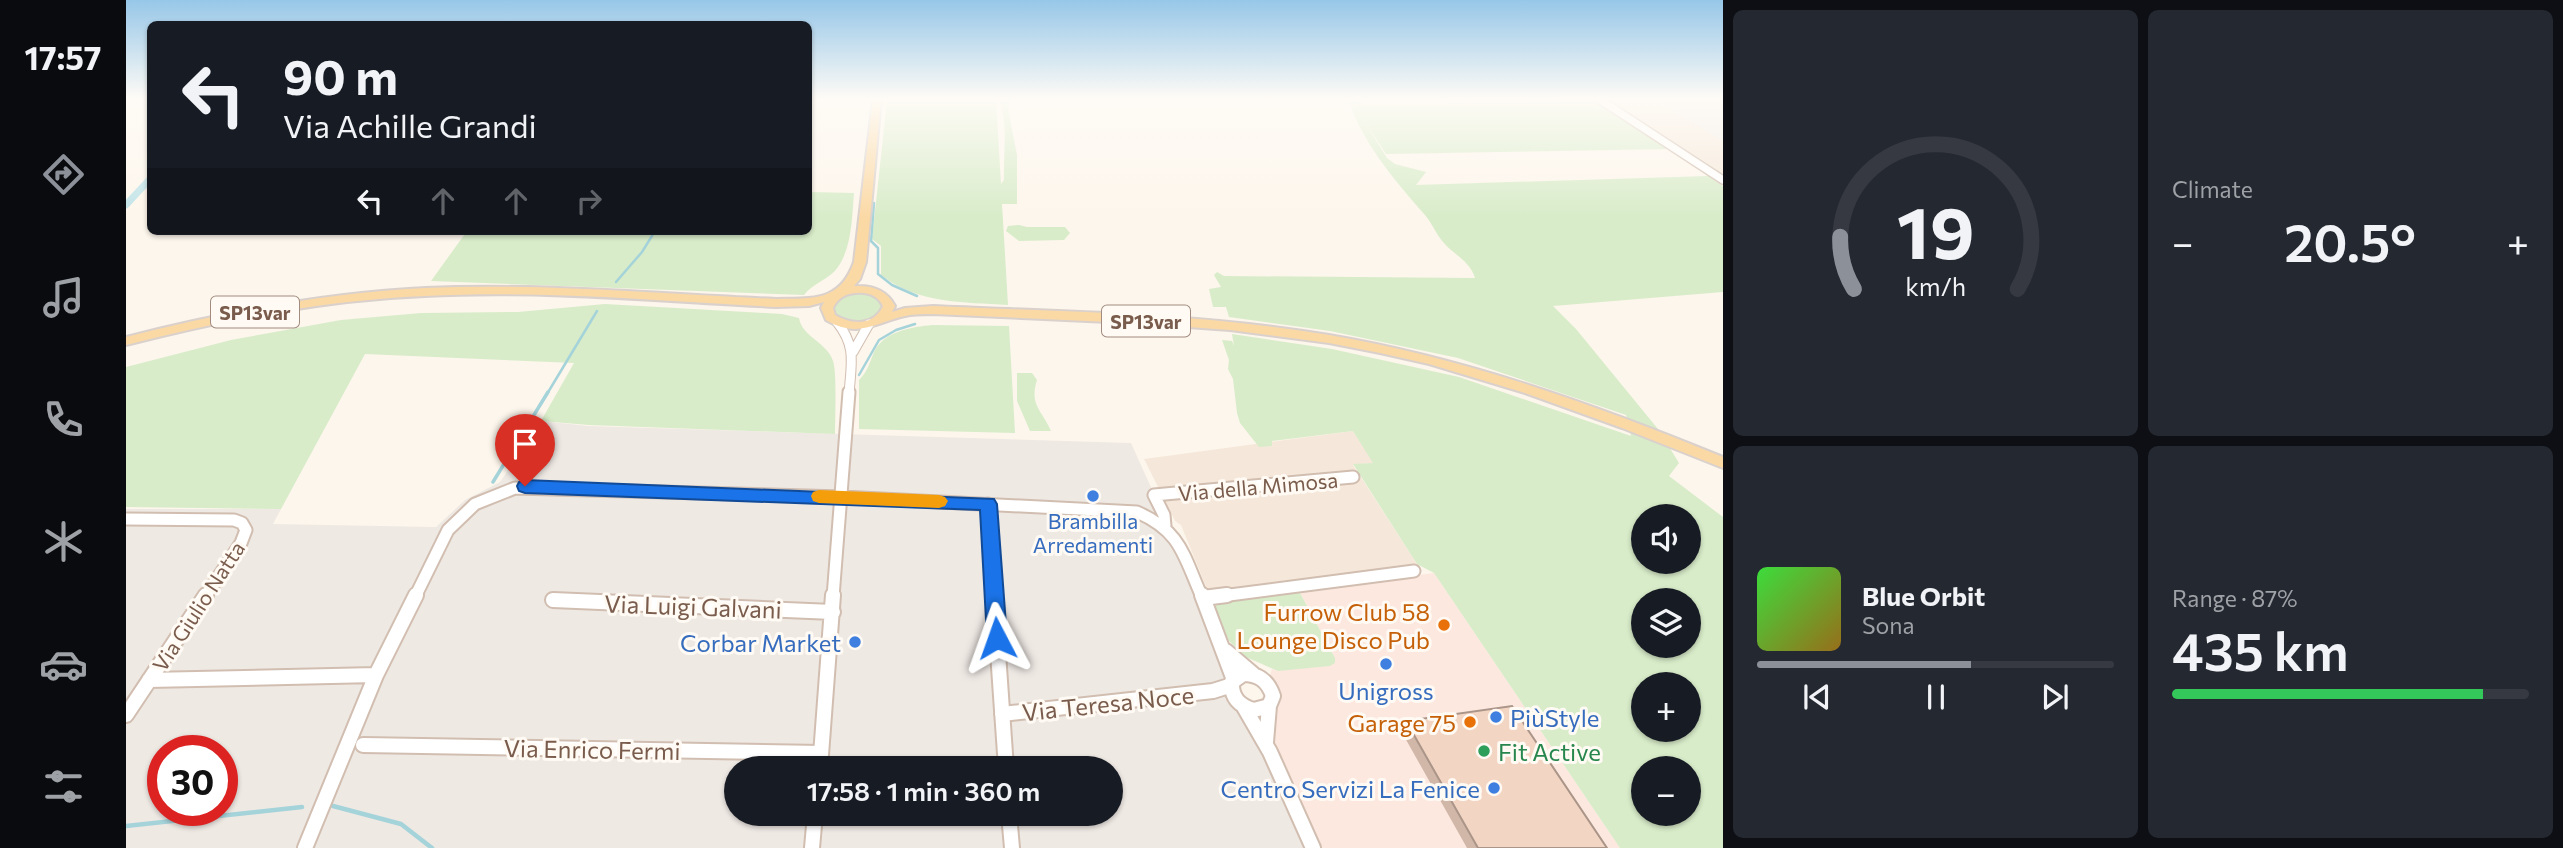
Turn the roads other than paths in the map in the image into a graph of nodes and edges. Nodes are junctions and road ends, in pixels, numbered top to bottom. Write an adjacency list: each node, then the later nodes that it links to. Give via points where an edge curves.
1 (873, 139): 4 (main road)
2 (1660, 139): 3 (street)
3 (1723, 180)
4 (860, 262): 5 (main road, via 853,280); 6 (main road, via 865,281)
5 (838, 294): 6 (main road, SP13var, via 862,289); 7 (main road, SP13var); 9 (main road, via 827,306)
6 (882, 296): 8 (main road, SP13var); 10 (main road, via 888,309)
7 (776, 303): 9 (main road, SP13var, via 806,308); 11 (main road, SP13var, via 502,292 410,293 274,309)
8 (933, 310): 10 (main road, SP13var, via 905,312); 13 (main road, SP13var, via 1232,326 1369,347 1548,396)
9 (833, 320): 10 (main road, SP13var, via 852,326); 12 (street, via 849,337)
10 (875, 322): 12 (street, via 861,335)
11 (126, 341)
12 (852, 355): 15 (street)
13 (1723, 463)
14 (1353, 477): 18 (street, Via della Mimosa, via 1154,495)
15 (843, 497): 16 (street); 22 (street); 25 (street, via 525,486 502,491 480,501 448,530)
16 (988, 504): 18 (street, via 1130,511); 31 (street)
17 (126, 519): 26 (street, Via Giulio Natta, via 233,520 246,530)
18 (1165, 526): 20 (street)
19 (1414, 571): 20 (street)
20 (1203, 598): 23 (street)
21 (553, 600): 22 (street, Via Luigi Galvani)
22 (833, 612): 35 (street)
23 (1223, 646): 24 (street); 27 (street)
24 (1253, 674): 27 (street, via 1243,674); 30 (street, via 1271,688)
25 (376, 675): 26 (street); 40 (street)
26 (149, 680): 32 (street, Via Giulio Natta)
27 (1233, 682): 28 (street, Via Teresa Noce); 29 (street, via 1232,693)
28 (1213, 691): 29 (street); 31 (street, Via Teresa Noce)
29 (1241, 704): 30 (street, via 1258,711); 34 (street)
30 (1269, 706): 34 (street)
31 (1002, 714): 36 (street)
32 (126, 715)
33 (363, 745): 37 (street, Via Enrico Fermi)
34 (1269, 752): 43 (street)
35 (820, 756)
36 (1005, 756)
37 (724, 758)
38 (814, 826): 41 (street)
39 (1010, 826): 42 (street)
40 (305, 848)
41 (812, 848)
42 (1012, 848)
43 (1313, 848)

